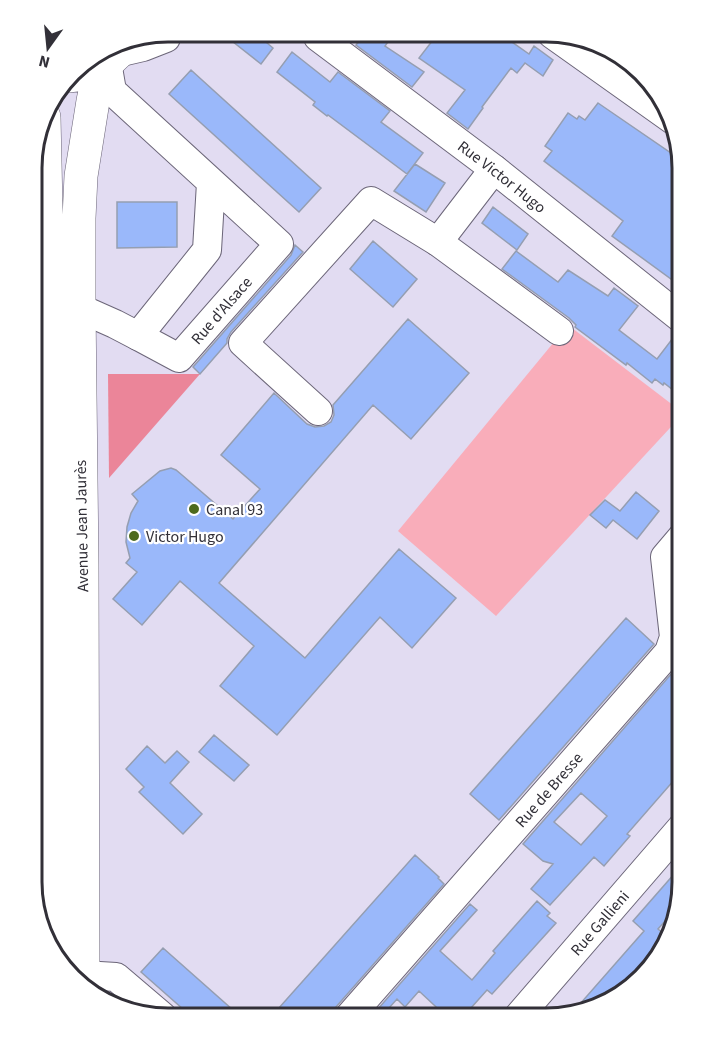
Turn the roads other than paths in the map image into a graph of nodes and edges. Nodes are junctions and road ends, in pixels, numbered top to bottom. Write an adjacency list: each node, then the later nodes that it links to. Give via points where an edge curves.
1 (325, 42): 10 (street, Rue Victor Hugo)
2 (153, 43): 5 (street)
3 (566, 44): 8 (street)
4 (113, 55): 11 (street, via 112,91); 14 (main road, Avenue Jean Jaurès, via 93,101 81,176)
5 (114, 55)
6 (112, 56): 7 (main road)
7 (84, 74)
8 (657, 108)
9 (44, 148): 13 (main road, Avenue Jean Jaurès)
10 (494, 169): 12 (street); 15 (street, Rue Victor Hugo)
11 (211, 183): 17 (street, via 207,249); 17 (street, Rue d'Alsace, via 279,244 179,358)
12 (438, 243): 16 (street); 18 (street, via 371,201 243,343)
13 (42, 285)
14 (79, 308): 17 (street); 25 (main road, Avenue Jean Jaurès)
15 (672, 311)
16 (560, 331)
17 (138, 336)
18 (318, 411)
19 (42, 473): 24 (main road, Avenue Jean Jaurès)
20 (672, 549): 21 (street, Rue de Bresse, via 665,557)
21 (672, 619)
22 (672, 643): 28 (street, Rue de Bresse, via 669,652)
23 (672, 839): 29 (street, Rue Gallieni)
24 (54, 933)
25 (83, 975)
26 (89, 980): 27 (street, via 116,977)
27 (151, 1007)
28 (357, 1008)
29 (526, 1008)

